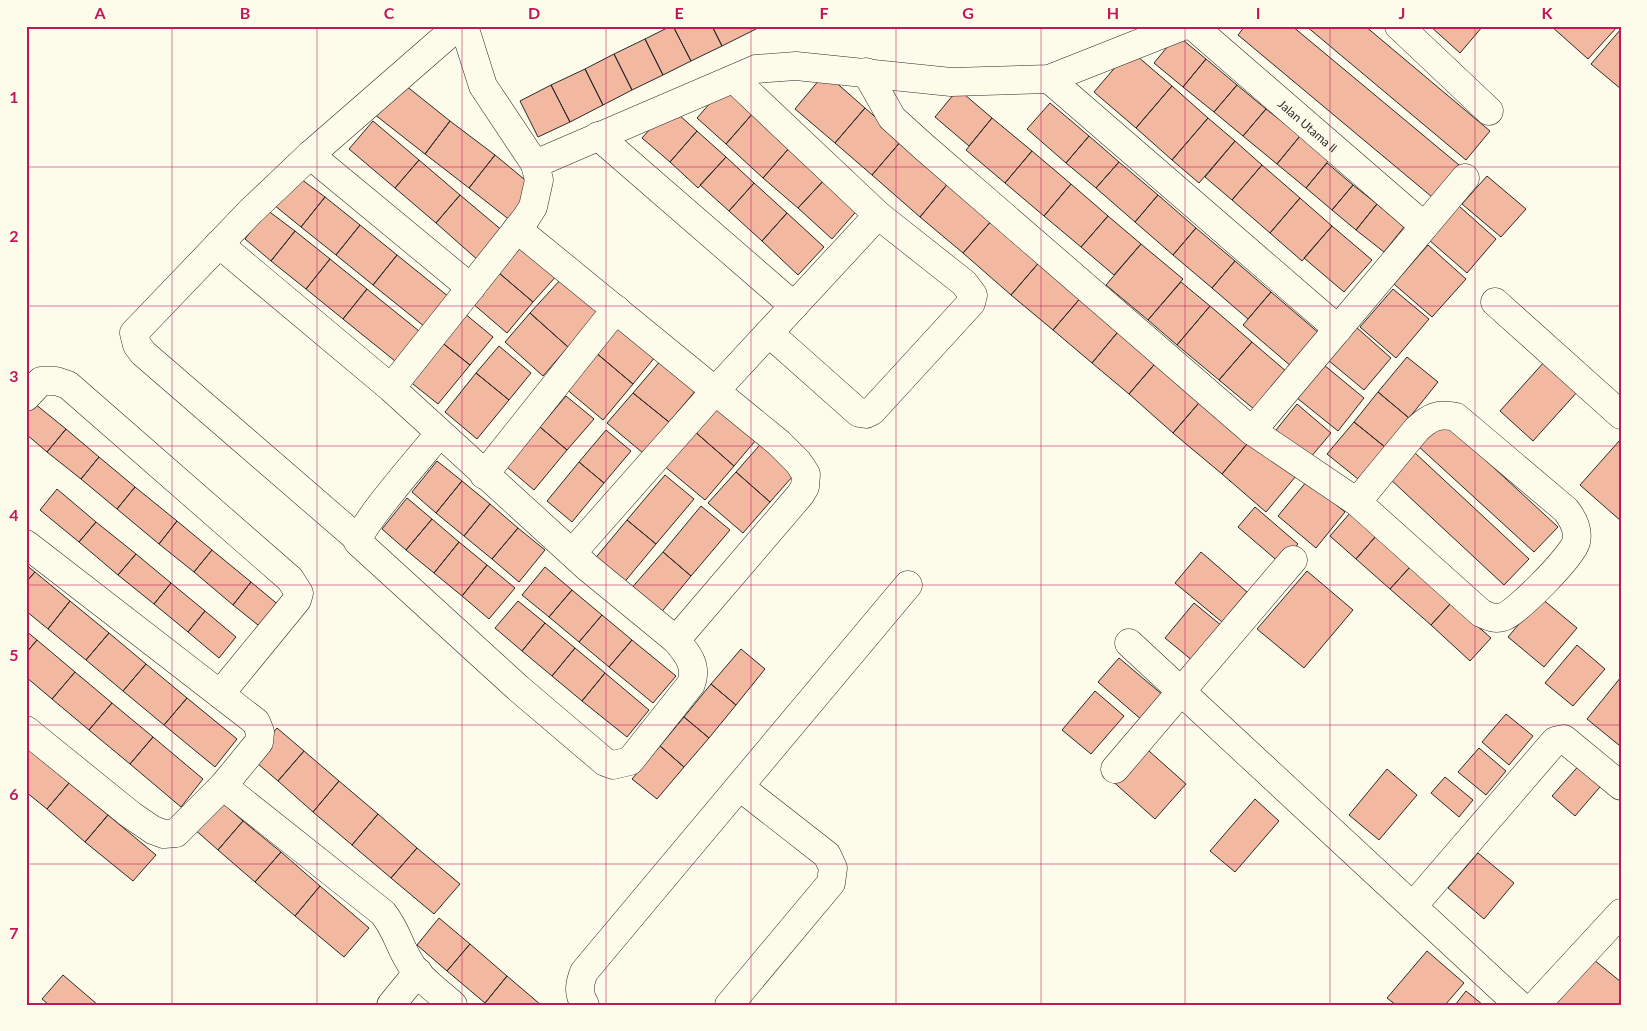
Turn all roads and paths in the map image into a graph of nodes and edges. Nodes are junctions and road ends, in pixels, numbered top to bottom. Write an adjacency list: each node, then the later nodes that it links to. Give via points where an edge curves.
1 (458, 26): 11 (street)
2 (464, 26): 12 (street, via 483,86)
3 (1183, 26): 8 (street)
4 (1193, 26): 15 (street, Jalan Utama ll)
5 (1399, 26): 9 (street)
6 (866, 72): 7 (street, via 796,66 756,70); 8 (street, via 951,82); 28 (street, via 892,118)
7 (734, 79): 10 (street); 14 (street)
8 (1049, 79): 22 (street)
9 (1489, 111)
10 (598, 136): 12 (street); 20 (street)
11 (310, 155): 17 (street); 18 (street)
12 (535, 164): 16 (street, via 539,180 536,199)
13 (1465, 178): 15 (street)
14 (878, 215): 20 (street); 23 (street, via 964,283 973,295 971,303 866,414 859,413)
15 (1424, 226): 22 (street)
16 (518, 228): 18 (street); 21 (street)
17 (219, 244): 24 (street); 32 (street, via 134,333 137,345)
18 (471, 288): 24 (street)
19 (1494, 302): 27 (street)
20 (794, 306): 23 (street)
21 (616, 309): 25 (street); 30 (street)
22 (1338, 329): 28 (street)
23 (769, 333): 25 (street)
24 (391, 388): 29 (street)
25 (715, 391): 34 (street); 37 (street, via 798,462 807,479 800,495)
26 (26, 397): 40 (street, via 41,381 68,385 290,578 299,593 297,600)
27 (1621, 415)
28 (1252, 431): 31 (street)
29 (439, 434): 30 (street); 32 (street)
30 (484, 475): 34 (street)
31 (1357, 502): 31 (street, via 1417,430 1427,420 1441,414 1456,417 1566,510 1576,530 1576,542 1563,563 1511,614 1495,618 1480,613)
32 (358, 539): 37 (street, via 360,546 503,675 609,764 630,761 691,684 694,676 692,663)
33 (26, 544): 40 (street)
34 (572, 553): 37 (street)
35 (1293, 560): 39 (street)
36 (908, 585): 45 (street)
37 (676, 640)
38 (1129, 643): 39 (street)
39 (1182, 690): 42 (street); 46 (street)
40 (220, 694): 43 (street, via 256,722 260,732 258,742)
41 (26, 730): 43 (street, via 131,815 164,834 176,833)
42 (1115, 769)
43 (223, 786): 48 (street, via 383,913 395,928 409,961)
44 (1621, 786): 46 (street, via 1564,739 1555,741)
45 (740, 787): 51 (street, via 584,972 579,986); 52 (street, via 827,855 833,868 831,883)
46 (1413, 906): 53 (street)
47 (1621, 913): 54 (street)
48 (418, 972): 49 (street); 50 (street)
49 (391, 1005)
50 (453, 1005)
51 (585, 1005)
52 (729, 1005)
53 (1519, 1005)
54 (1536, 1005)

